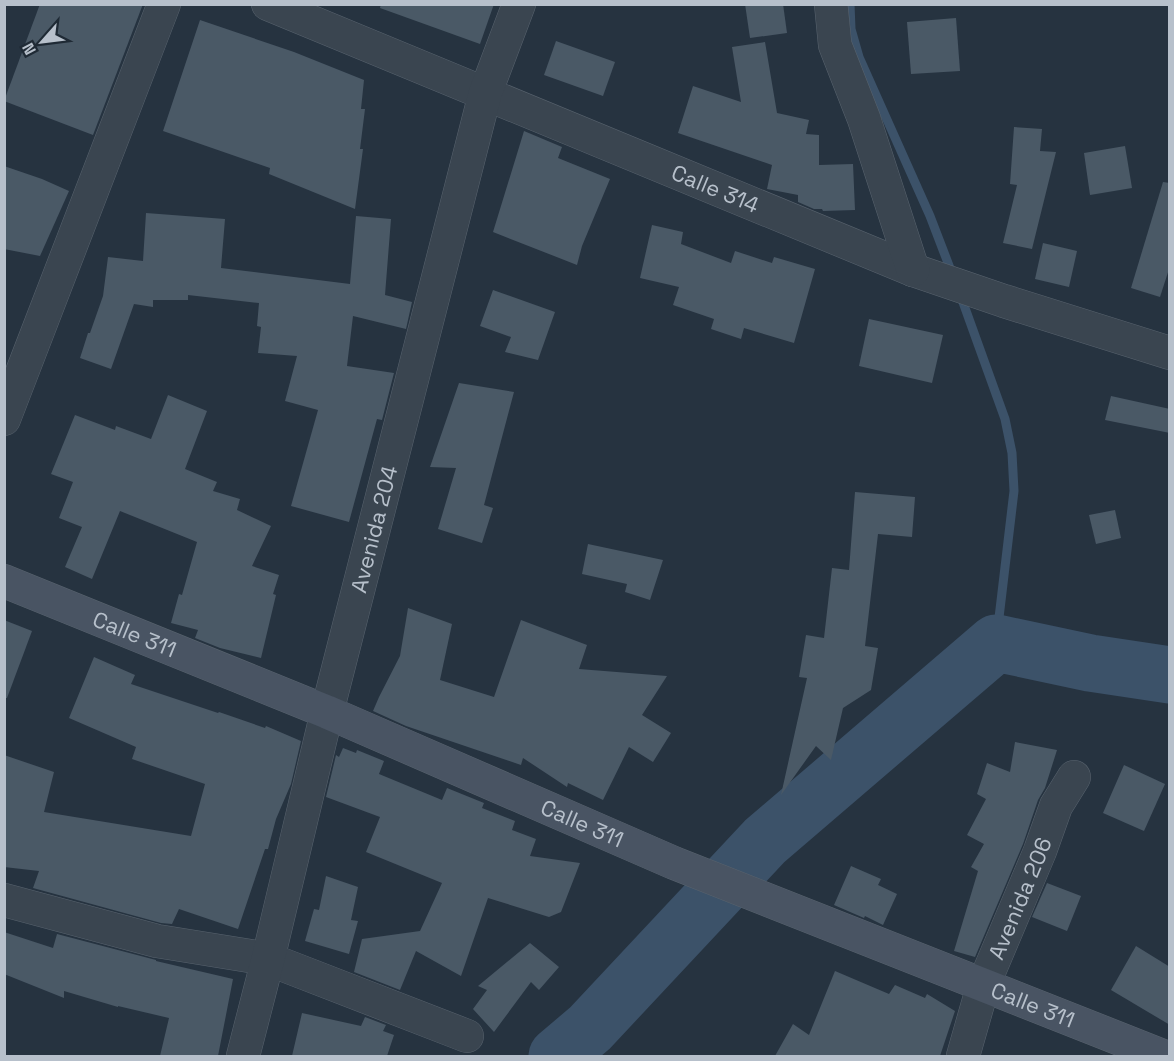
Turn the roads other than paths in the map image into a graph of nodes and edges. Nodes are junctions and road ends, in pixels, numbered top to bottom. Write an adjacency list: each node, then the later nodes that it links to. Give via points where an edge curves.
1 (164, 4): 8 (street)
2 (268, 4): 5 (street, Calle 314)
3 (519, 4): 5 (street, Avenida 204)
4 (831, 4): 6 (street, via 835,45 864,118)
5 (485, 94): 6 (street, Calle 314); 10 (street, Avenida 204)
6 (913, 270): 7 (street, Calle 314)
7 (1170, 354)
8 (4, 419)
9 (4, 581): 10 (street, Calle 311)
10 (327, 712): 13 (street, Avenida 204); 14 (street, Calle 311, via 674,862)
11 (1074, 777): 14 (street, Avenida 206, via 1056,806)
12 (4, 900): 13 (street, via 157,941)
13 (268, 958): 15 (street); 16 (street, Avenida 204)
14 (983, 986): 17 (street, Avenida 206); 18 (street, Calle 311)
15 (467, 1036)
16 (243, 1056)
17 (963, 1056)
18 (1163, 1056)

